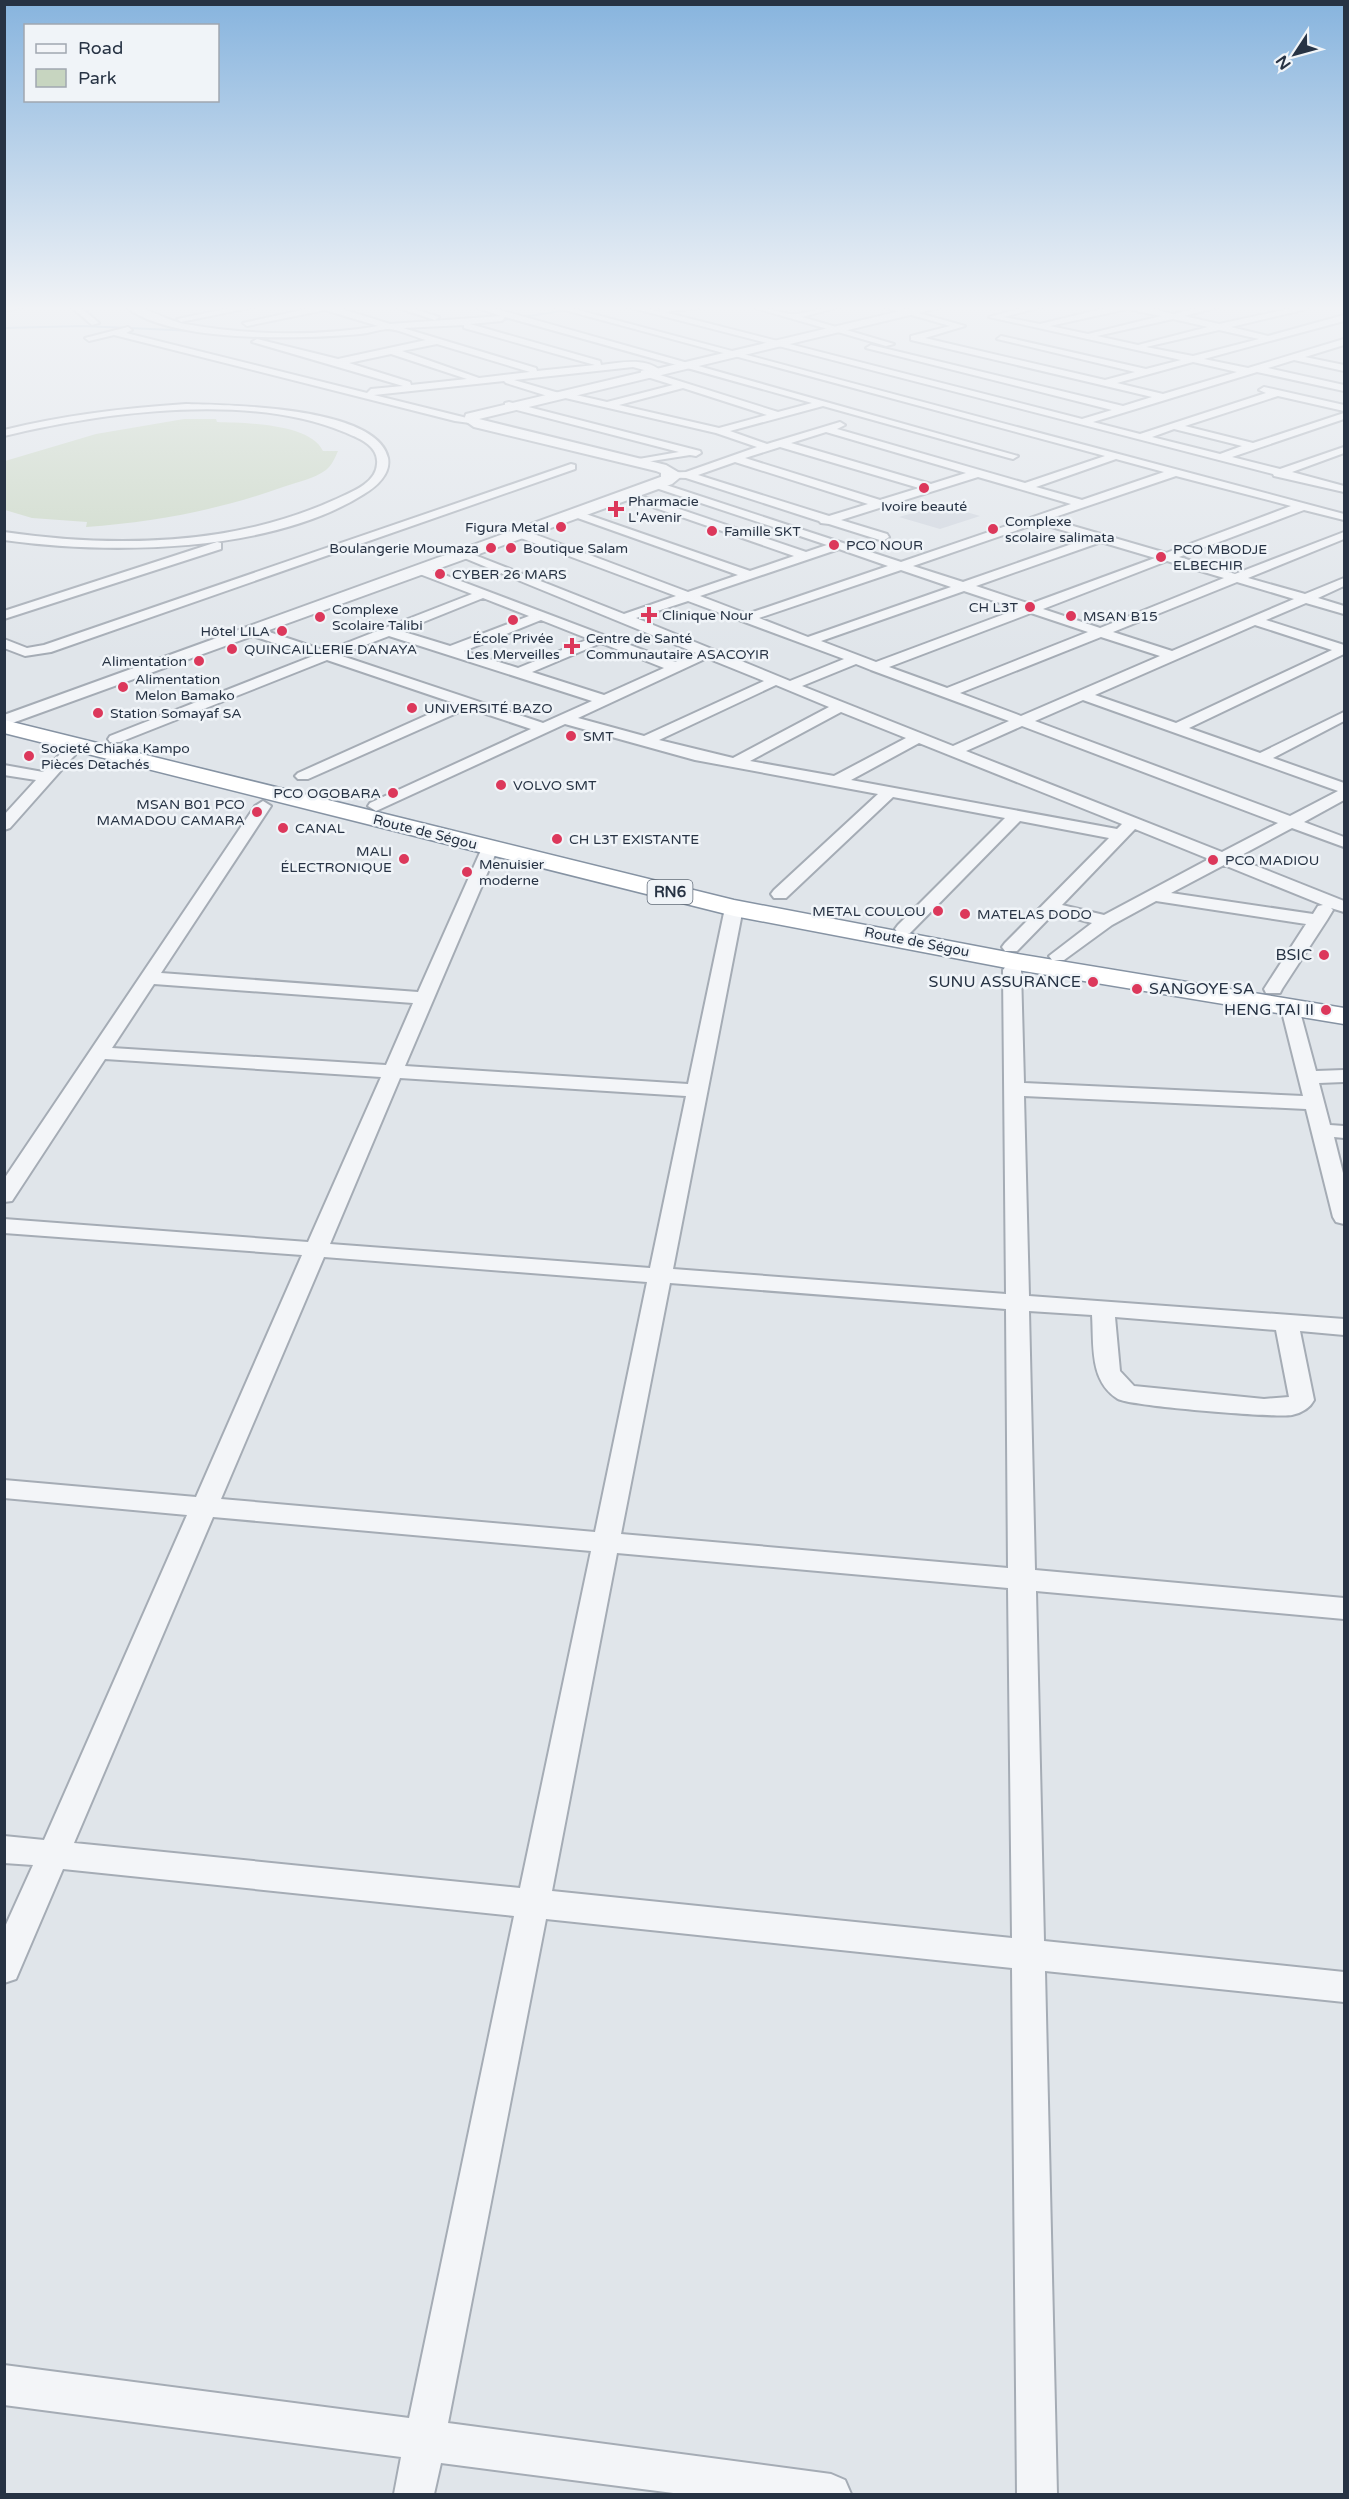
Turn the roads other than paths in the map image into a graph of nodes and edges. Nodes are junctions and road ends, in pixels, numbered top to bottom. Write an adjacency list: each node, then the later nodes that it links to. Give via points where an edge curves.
1 (53, 422): 18 (street)
2 (325, 422): 54 (street, via 366,438 381,453 378,476 361,492 322,511)
3 (468, 422): 41 (street)
4 (475, 422): 28 (street)
5 (571, 422): 22 (street)
6 (664, 422): 22 (street)
7 (676, 422): 20 (street)
8 (754, 422): 20 (street)
9 (852, 422): 17 (street)
10 (893, 422): 38 (street, via 1017,454)
11 (986, 422): 21 (street)
12 (1074, 422): 21 (street)
13 (1080, 422): 19 (street)
14 (1187, 422): 16 (street)
15 (1327, 422): 26 (street)
16 (1173, 426): 23 (street); 26 (street)
17 (826, 429): 25 (street); 38 (street)
18 (5, 430)
19 (1116, 430): 23 (street); 24 (street)
20 (719, 431): 25 (street)
21 (1028, 433): 24 (street)
22 (623, 435): 28 (street); 32 (street)
23 (1140, 437): 34 (street)
24 (1066, 443): 27 (street); 33 (street)
25 (773, 445): 30 (street); 35 (street); 43 (street)
26 (1253, 446): 34 (street)
27 (1042, 447)
28 (581, 448): 36 (street)
29 (1344, 450): 40 (street)
30 (720, 451)
31 (708, 452): 32 (street)
32 (696, 453): 36 (street)
33 (1116, 456): 39 (street); 42 (street)
34 (1220, 457): 40 (street)
35 (734, 458): 41 (street); 47 (street)
36 (637, 462): 41 (street, via 671,471)
37 (571, 467): 87 (street)
38 (973, 472): 42 (street); 43 (street)
39 (1176, 472): 44 (street); 48 (street)
40 (1281, 473): 44 (street); 45 (street)
41 (671, 477): 46 (street); 53 (street); 55 (street); 104 (street)
42 (1025, 487): 48 (street)
43 (931, 488): 47 (street)
44 (1237, 489): 49 (street)
45 (1344, 489)
46 (628, 495): 50 (street); 63 (street)
47 (880, 504): 53 (street)
48 (1083, 504): 52 (street)
49 (1303, 506): 51 (street); 64 (street)
50 (576, 514): 56 (street); 67 (street)
51 (1344, 517)
52 (1037, 519): 60 (street); 65 (street)
53 (828, 520): 55 (street); 59 (street)
54 (255, 530): 58 (street, via 129,544 63,543); 76 (street, via 239,539)
55 (794, 530): 61 (street)
56 (522, 534): 62 (street); 72 (street)
57 (1344, 535): 68 (street)
58 (4, 536)
59 (883, 537)
60 (1101, 538): 64 (street); 70 (street)
61 (839, 545): 63 (street); 65 (street)
62 (463, 555): 66 (street); 78 (street)
63 (805, 556): 67 (street)
64 (1166, 558): 68 (street); 74 (street)
65 (901, 566): 70 (street); 79 (street)
66 (421, 570): 71 (street); 81 (street)
67 (749, 575): 72 (street)
68 (1236, 578): 73 (street); 83 (street)
69 (1344, 582): 73 (street)
70 (965, 587): 74 (street); 85 (street)
71 (483, 594): 77 (street); 82 (street)
72 (688, 596): 78 (street); 79 (street)
73 (1306, 599): 75 (street); 80 (street)
74 (1030, 609): 83 (street); 95 (street)
75 (1344, 610)
76 (4, 615)
77 (540, 616): 84 (street); 88 (street)
78 (624, 618): 89 (street)
79 (747, 618): 85 (street)
80 (1254, 621): 91 (street); 108 (street, via 1344,649)
81 (252, 631): 90 (street); 104 (street)
82 (388, 631): 88 (street); 90 (street)
83 (1101, 632): 91 (street); 98 (street)
84 (600, 639): 94 (street); 96 (street)
85 (809, 641): 93 (street)
86 (4, 643): 87 (street, via 26,652)
87 (46, 649): 92 (street)
88 (451, 651): 96 (street)
89 (707, 653): 94 (street); 97 (street)
90 (325, 656): 101 (street); 110 (street)
91 (1173, 656): 99 (street)
92 (15, 659)
93 (856, 659): 95 (street); 97 (street)
94 (675, 667): 100 (street)
95 (876, 667): 98 (street)
96 (518, 672): 100 (street)
97 (783, 683): 102 (street); 111 (street)
98 (948, 693): 106 (street)
99 (1083, 695): 106 (street); 108 (street)
100 (605, 700): 105 (street)
101 (467, 703): 107 (street); 117 (street)
102 (841, 706): 109 (street); 115 (street)
103 (1344, 716): 114 (street)
104 (7, 717): 110 (highway, Route de Ségou / RN6); 130 (highway, Route de Ségou / RN6)
105 (564, 719): 107 (street); 111 (street)
106 (1022, 721): 112 (street); 126 (street)
107 (543, 728): 124 (street)
108 (1177, 728): 114 (street)
109 (918, 737): 112 (street); 119 (street)
110 (115, 739): 124 (highway, Route de Ségou / RN6)
111 (646, 741): 115 (street)
112 (953, 751): 128 (street)
113 (66, 755): 118 (street)
114 (1261, 758): 120 (street)
115 (735, 762): 119 (street)
116 (4, 770): 118 (street)
117 (303, 776)
118 (47, 777): 127 (street)
119 (837, 782): 121 (street)
120 (1344, 788)
121 (890, 792): 125 (street); 132 (street)
122 (1344, 794): 126 (street)
123 (262, 806): 142 (street)
124 (376, 806): 139 (highway, Route de Ségou / RN6, via 737,895)
125 (1017, 815): 128 (street); 139 (street)
126 (1292, 822): 129 (street); 131 (street)
127 (4, 825)
128 (1127, 829): 131 (street); 135 (street)
129 (1344, 842)
130 (490, 848): 136 (highway, Route de Ségou / RN6); 144 (street)
131 (1224, 859): 133 (street); 134 (street)
132 (780, 894)
133 (1154, 896): 137 (street); 138 (street)
134 (1337, 904): 137 (street)
135 (1051, 906): 138 (street); 141 (street)
136 (734, 908): 146 (highway, Route de Ségou / RN6); 153 (street)
137 (1318, 920): 143 (street)
138 (1106, 921): 140 (street)
139 (904, 929): 141 (highway, Route de Ségou / RN6)
140 (1058, 956): 141 (highway, Route de Ségou / RN6); 143 (highway, Route de Ségou / RN6)
141 (1011, 959): 152 (street)
142 (149, 978): 144 (street); 148 (street)
143 (1273, 989): 145 (highway, Route de Ségou / RN6)
144 (425, 998): 149 (street)
145 (1344, 999)
146 (1290, 1008): 147 (highway, Route de Ségou / RN6); 151 (street)
147 (1344, 1016)
148 (99, 1053): 149 (street); 157 (street)
149 (393, 1072): 153 (street); 160 (street)
150 (1344, 1076): 151 (street)
151 (1308, 1077): 154 (street)
152 (1013, 1089): 154 (street); 162 (street)
153 (697, 1091): 161 (street)
154 (1315, 1103): 155 (street)
155 (1322, 1130): 156 (street); 158 (street)
156 (1344, 1132)
157 (4, 1196)
158 (1344, 1217)
159 (4, 1226): 160 (street)
160 (316, 1250): 161 (street); 167 (street)
161 (659, 1276): 162 (street); 168 (street)
162 (1016, 1303): 163 (street); 169 (street)
163 (1103, 1309): 164 (street); 164 (street, via 1108,1373 1127,1393 1264,1407 1290,1407 1302,1400)
164 (1287, 1323): 165 (street)
165 (1344, 1327)
166 (4, 1489): 167 (street)
167 (205, 1507): 168 (street); 172 (street)
168 (606, 1543): 169 (street); 173 (street)
169 (1022, 1579): 170 (street); 174 (street)
170 (1344, 1608)
171 (4, 1849): 172 (street)
172 (54, 1854): 173 (street); 175 (street)
173 (533, 1904): 174 (street); 178 (street)
174 (1028, 1955): 176 (street); 181 (street)
175 (4, 1968)
176 (1344, 1987)
177 (4, 2385): 178 (street)
178 (425, 2441): 179 (street); 180 (street)
179 (414, 2494)
180 (831, 2494)
181 (1037, 2494)

